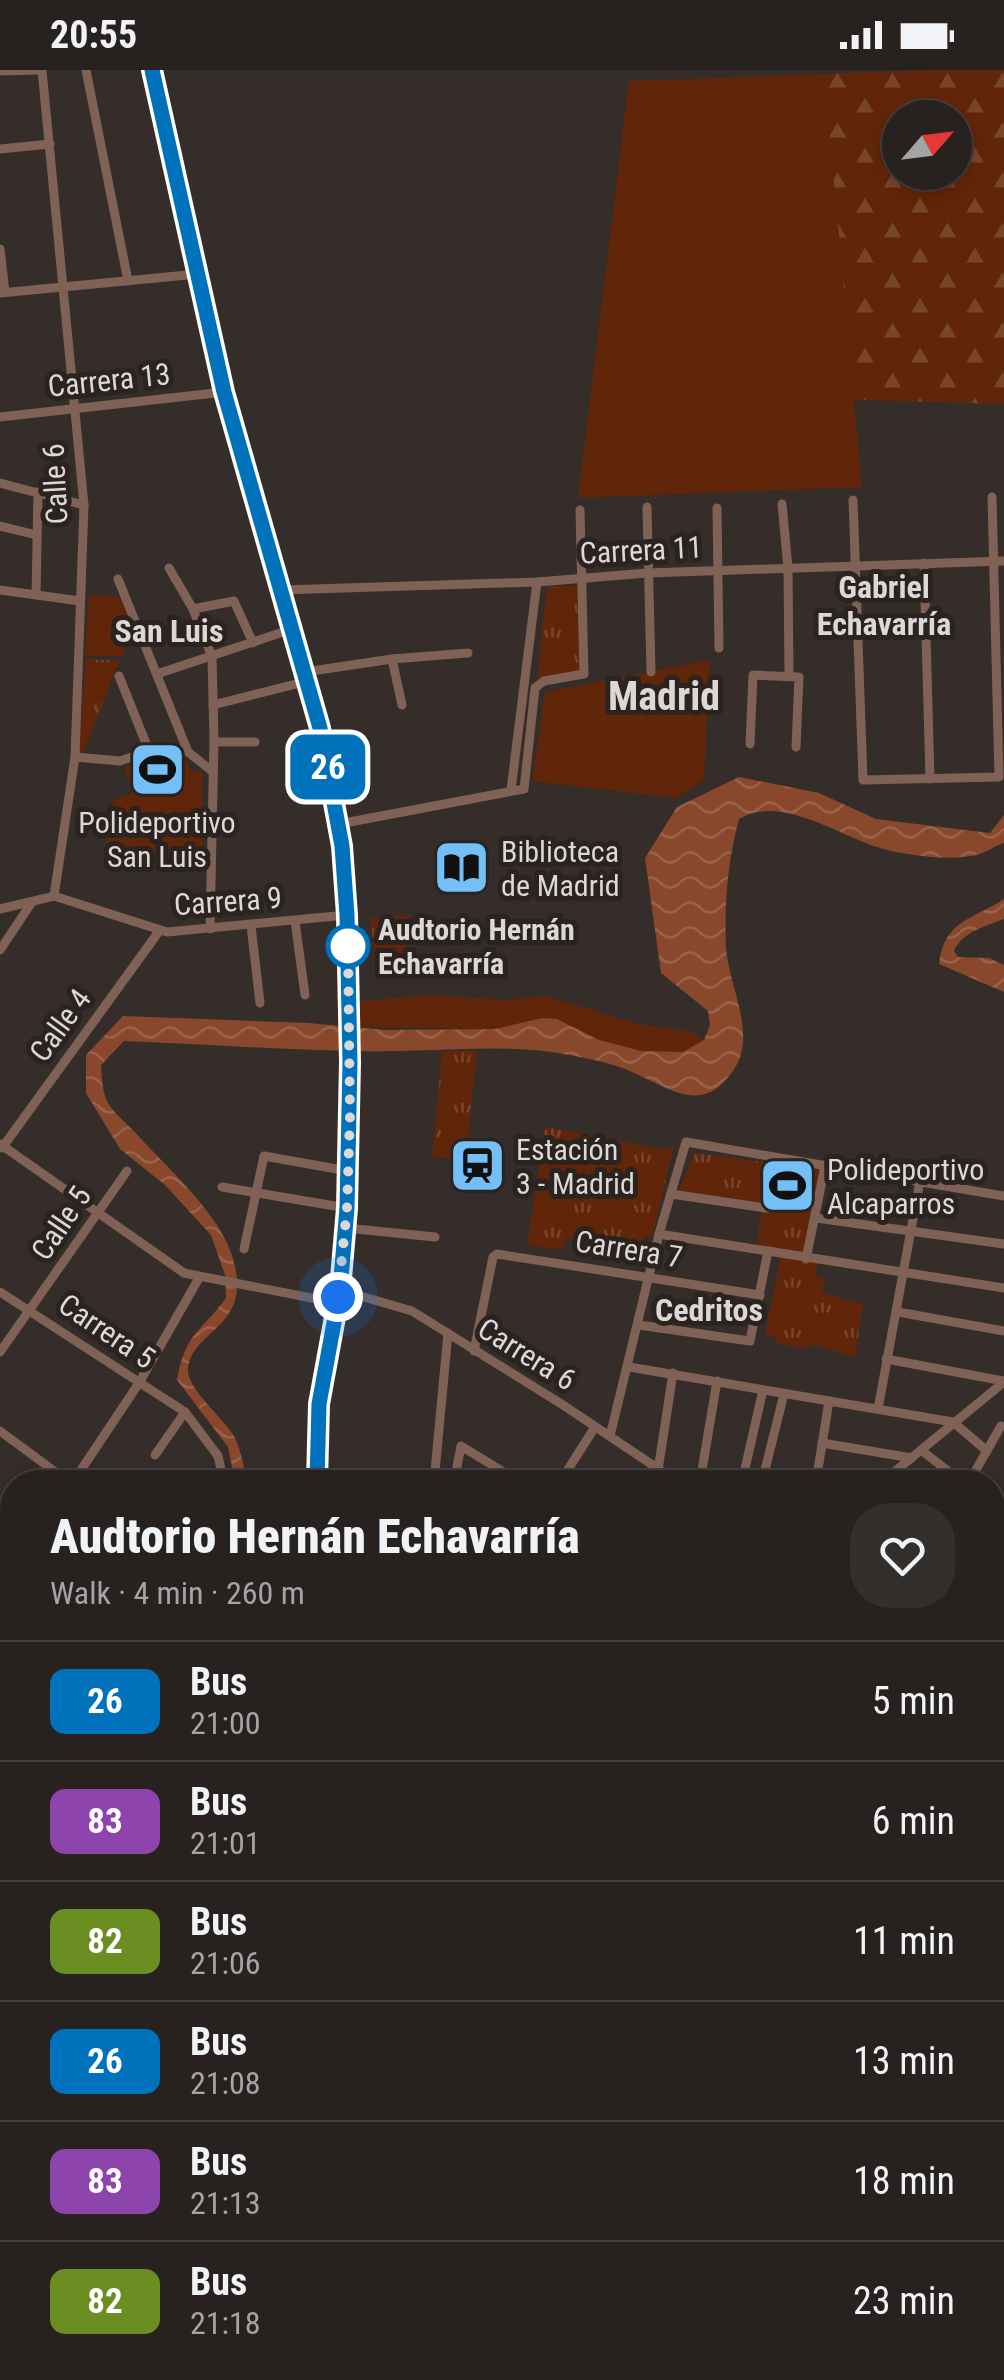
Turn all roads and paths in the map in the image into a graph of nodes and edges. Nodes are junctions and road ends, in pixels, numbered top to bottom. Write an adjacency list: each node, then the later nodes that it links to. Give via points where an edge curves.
1 (30, 70): 2 (street); 5 (street)
2 (41, 70): 6 (street, Calle 6)
3 (86, 70): 10 (street)
4 (152, 70): 9 (main road)
5 (0, 71)
6 (50, 144): 7 (street); 11 (street, Calle 6)
7 (0, 149)
8 (0, 249): 12 (street)
9 (198, 274): 10 (street); 13 (main road)
10 (128, 280): 11 (street)
11 (64, 287): 12 (street); 14 (street, Calle 6)
12 (3, 292)
13 (224, 392): 14 (street, Carrera 13); 38 (main road)
14 (76, 410): 15 (street, Carrera 13); 21 (street, Calle 6)
15 (0, 418)
16 (0, 483): 17 (street)
17 (38, 492): 21 (street); 26 (street)
18 (992, 497): 27 (street)
19 (853, 500): 29 (street)
20 (782, 504): 31 (street)
21 (84, 505): 40 (street, Calle 6)
22 (647, 507): 33 (street)
23 (717, 508): 32 (street)
24 (580, 510): 35 (street)
25 (0, 526): 26 (street)
26 (38, 534): 39 (street)
27 (998, 562): 28 (street, Carrera 11); 55 (street)
28 (924, 563): 29 (street, Carrera 11); 62 (street)
29 (855, 566): 31 (street, Carrera 11); 62 (street, via 863,780)
30 (168, 568): 41 (street)
31 (788, 568): 32 (street, Carrera 11); 51 (street)
32 (718, 571): 33 (street, Carrera 11); 44 (street)
33 (648, 573): 35 (street, Carrera 11); 48 (street)
34 (118, 579): 49 (street)
35 (583, 579): 36 (street, Carrera 11); 63 (street, via 584,674 535,688 524,789)
36 (536, 582): 38 (street, Carrera 11); 63 (street)
37 (0, 590): 39 (street)
38 (281, 590): 42 (main road)
39 (36, 595): 40 (street)
40 (80, 601): 60 (street, Calle 6)
41 (193, 609): 43 (street, via 234,601); 46 (street)
42 (292, 628): 43 (street); 52 (main road)
43 (254, 642): 46 (street)
44 (719, 648)
45 (468, 652): 47 (street)
46 (212, 657): 49 (street); 54 (street)
47 (392, 659): 52 (street); 53 (street)
48 (650, 672)
49 (158, 674): 61 (street, via 188,752)
50 (118, 676): 60 (street, via 149,751 120,761)
51 (788, 676): 58 (street, via 753,675); 59 (street, via 799,677)
52 (306, 677): 54 (street); 64 (main road)
53 (402, 704)
54 (213, 705): 56 (street)
55 (1001, 719): 62 (street, via 999,777)
56 (214, 742): 57 (street); 61 (street)
57 (256, 742)
58 (750, 744)
59 (796, 747)
60 (75, 757): 65 (street, Calle 6)
61 (212, 771): 72 (street)
62 (930, 780)
63 (511, 790): 64 (street)
64 (339, 824): 68 (main road)
65 (54, 896): 66 (street); 71 (street, Carrera 9)
66 (32, 902): 67 (street); 73 (street)
67 (0, 910)
68 (347, 915): 69 (street, Carrera 9); 79 (main road)
69 (295, 921): 70 (street, Carrera 9); 74 (street)
70 (251, 926): 72 (street, Carrera 9); 75 (street)
71 (160, 930): 72 (street, Carrera 9); 76 (street, Calle 4)
72 (210, 930)
73 (0, 950)
74 (306, 994)
75 (260, 1002)
76 (1, 1147): 87 (street, Carrera 6)
77 (824, 1166): 80 (street); 83 (street, via 686,1142); 88 (street)
78 (127, 1170): 87 (street, Calle 5)
79 (348, 1171): 82 (street, via 264,1156); 85 (main road)
80 (920, 1180): 84 (street); 90 (street)
81 (222, 1187): 82 (street)
82 (258, 1193): 85 (street); 94 (street)
83 (671, 1194): 86 (street); 91 (street)
84 (1004, 1196)
85 (347, 1208): 89 (main road)
86 (766, 1208)
87 (98, 1212): 98 (street, Carrera 6); 104 (street, Calle 5)
88 (816, 1218): 90 (street); 96 (street)
89 (346, 1228): 92 (street); 103 (main road)
90 (912, 1229): 93 (street); 97 (street)
91 (659, 1234): 95 (street); 99 (street)
92 (435, 1237)
93 (1004, 1244)
94 (244, 1249)
95 (768, 1251): 96 (street); 102 (street)
96 (806, 1259): 97 (street)
97 (904, 1270): 100 (street); 105 (street)
98 (199, 1278): 103 (street, Carrera 6); 116 (street)
99 (650, 1278): 102 (street, Carrera 7); 106 (street); 109 (street, Carrera 7, via 493,1257)
100 (1004, 1288)
101 (0, 1292): 104 (street, Carrera 5)
102 (760, 1294): 106 (street, via 750,1341)
103 (338, 1296): 108 (street, Carrera 6, via 412,1310); 135 (main road, via 319,1404)
104 (32, 1310): 110 (street, Calle 5); 116 (street, Carrera 5)
105 (898, 1312): 107 (street); 111 (street)
106 (638, 1324): 112 (street)
107 (1004, 1331)
108 (448, 1333): 109 (street, Carrera 6); 136 (street)
109 (474, 1351): 124 (street, Carrera 6)
110 (0, 1352)
111 (886, 1359): 115 (street); 120 (street)
112 (629, 1367): 113 (street); 126 (street)
113 (673, 1373): 114 (street); 140 (street)
114 (717, 1381): 117 (street); 141 (street)
115 (1004, 1382): 122 (street)
116 (139, 1383): 121 (street, Carrera 5); 133 (street)
117 (762, 1390): 118 (street); 142 (street)
118 (784, 1394): 119 (street); 143 (street)
119 (829, 1400): 120 (street); 127 (street)
120 (878, 1409): 122 (street)
121 (185, 1412): 130 (street); 134 (street)
122 (953, 1422): 128 (street); 129 (street)
123 (1001, 1426): 129 (street)
124 (595, 1427): 126 (street, Carrera 6); 139 (street)
125 (0, 1431): 132 (street)
126 (610, 1436): 140 (street, Carrera 6)
127 (822, 1443): 131 (street); 144 (street)
128 (921, 1450): 131 (street); 146 (street)
129 (987, 1451): 147 (street)
130 (155, 1455)
131 (912, 1458): 145 (street)
132 (54, 1470)
133 (79, 1470)
134 (221, 1470)
135 (317, 1470)
136 (435, 1470)
137 (456, 1470): 138 (street, via 461,1446)
138 (500, 1470)
139 (568, 1470)
140 (658, 1470)
141 (702, 1470)
142 (745, 1470)
143 (765, 1470)
144 (818, 1470)
145 (897, 1470)
146 (948, 1470)
147 (974, 1470)

